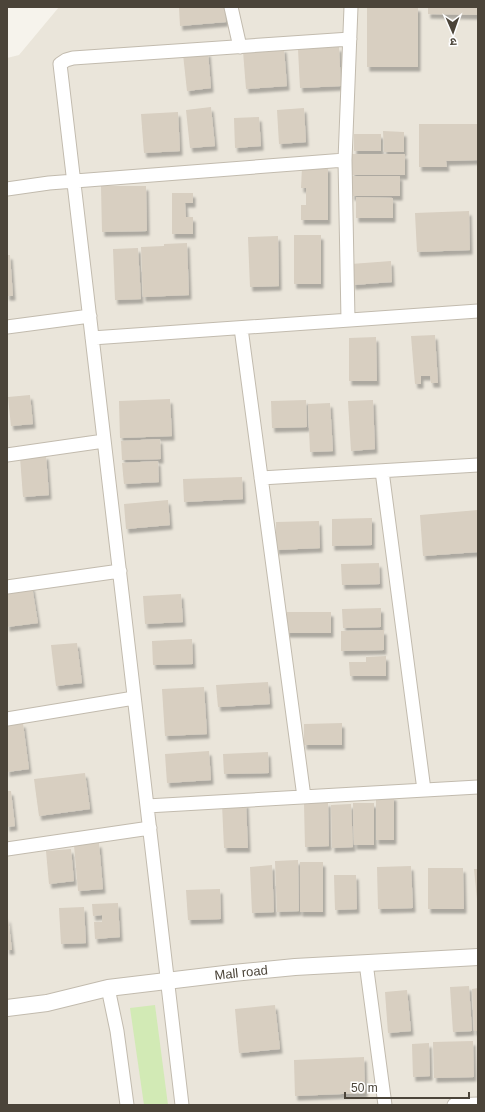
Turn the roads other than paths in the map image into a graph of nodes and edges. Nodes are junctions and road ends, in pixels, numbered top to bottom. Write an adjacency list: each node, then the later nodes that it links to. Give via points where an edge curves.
1 (230, 7): 4 (street)
2 (350, 7): 3 (street)
3 (350, 39): 4 (street); 5 (street)
4 (240, 47): 6 (street, via 73,58 60,64)
5 (345, 160): 6 (street); 10 (street)
6 (74, 182): 7 (street); 9 (street)
7 (7, 189)
8 (478, 311): 10 (street)
9 (90, 316): 11 (street); 13 (street)
10 (348, 320): 12 (street)
11 (7, 327)
12 (241, 328): 13 (street); 18 (street)
13 (92, 338): 14 (street)
14 (104, 441): 15 (street); 19 (street)
15 (7, 455)
16 (478, 465): 17 (street)
17 (382, 471): 18 (street); 24 (street)
18 (261, 478): 25 (street)
19 (120, 571): 20 (street); 21 (street)
20 (7, 587)
21 (134, 698): 22 (street); 26 (street)
22 (7, 719)
23 (478, 787): 24 (street)
24 (424, 790): 25 (street)
25 (304, 797): 26 (street)
26 (147, 806): 27 (street)
27 (150, 828): 28 (street); 31 (street)
28 (7, 849)
29 (478, 957): 30 (street, Mall road)
30 (366, 963): 31 (street, Mall road, via 295,967); 37 (street)
31 (167, 980): 32 (street, Mall road); 36 (street)
32 (108, 988): 33 (street, Mall road, via 47,1003); 35 (street)
33 (7, 1008)
34 (478, 1104): 38 (street)
35 (127, 1105)
36 (182, 1105)
37 (385, 1105)
38 (454, 1105)

